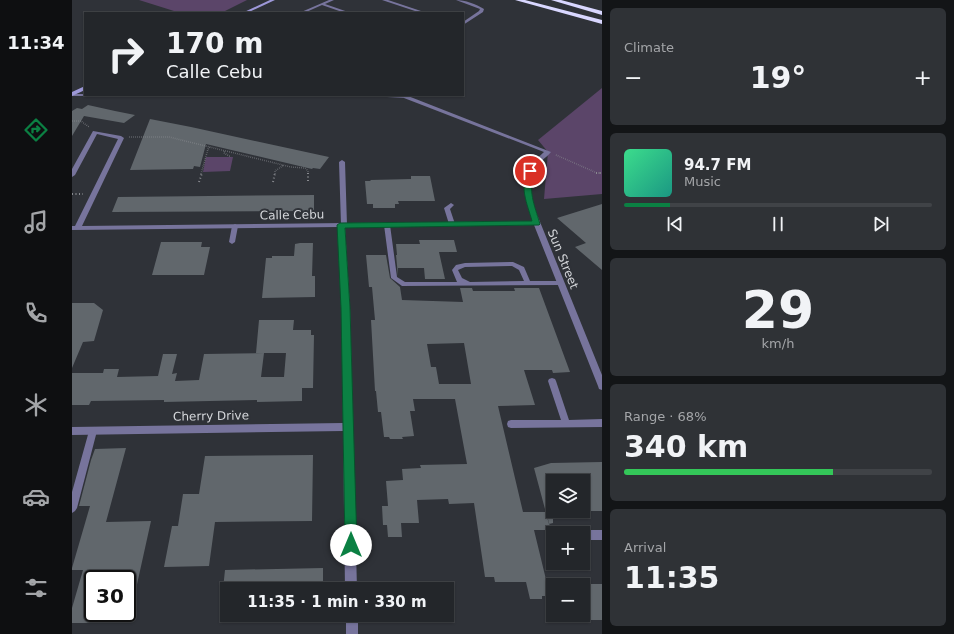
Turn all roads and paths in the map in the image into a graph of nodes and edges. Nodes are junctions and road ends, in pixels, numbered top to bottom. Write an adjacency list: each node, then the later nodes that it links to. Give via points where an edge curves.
1 (273, 0): 8 (main road)
2 (332, 0): 7 (lane)
3 (384, 0): 11 (lane)
4 (458, 0): 14 (lane, via 482,9)
5 (518, 0): 13 (highway)
6 (554, 0): 12 (highway)
7 (322, 4): 9 (lane); 10 (lane)
8 (246, 12)
9 (303, 12)
10 (346, 12)
11 (422, 12)
12 (602, 13)
13 (602, 22)
14 (464, 23)
15 (84, 88): 16 (main road)
16 (72, 94): 17 (lane)
17 (84, 95)
18 (387, 96): 19 (lane)
19 (406, 97): 25 (street)
20 (72, 121): 21 (path, via 80,121)
21 (95, 132): 22 (street); 30 (street)
22 (121, 138): 23 (path, via 170,137); 40 (street)
23 (210, 147): 24 (path); 31 (path)
24 (224, 151): 26 (path, via 224,154); 28 (path)
25 (548, 152): 29 (path); 36 (street, Sun Street, via 534,164 527,181 528,198)
26 (231, 157)
27 (342, 162): 37 (lane)
28 (284, 165): 32 (path, via 275,171); 33 (path, via 307,169)
29 (602, 173)
30 (72, 175)
31 (199, 182)
32 (273, 182)
33 (308, 182)
34 (451, 205): 35 (lane, via 448,208)
35 (452, 224): 36 (street, Calle Cebu); 38 (street, Calle Cebu)
36 (536, 224): 43 (street, Sun Street)
37 (342, 225): 38 (street, Calle Cebu); 39 (street, Calle Cebu); 50 (street)
38 (387, 225): 44 (lane, via 394,278 404,284)
39 (235, 226): 40 (street, Calle Cebu); 41 (lane)
40 (74, 228)
41 (232, 242)
42 (528, 283): 43 (lane); 44 (lane); 44 (lane, via 522,269 513,264 458,267 455,273 457,278)
43 (560, 283): 46 (street, Sun Street)
44 (469, 284)
45 (552, 381): 47 (lane)
46 (602, 386)
47 (566, 423): 48 (lane); 49 (lane)
48 (602, 423)
49 (511, 424)
50 (349, 427): 52 (street, Cherry Drive); 56 (street)
51 (72, 431): 52 (street, Cherry Drive)
52 (92, 431): 53 (lane)
53 (72, 508)
54 (590, 535): 55 (street)
55 (602, 535)
56 (351, 582)
57 (352, 622): 58 (street)
58 (352, 634)

